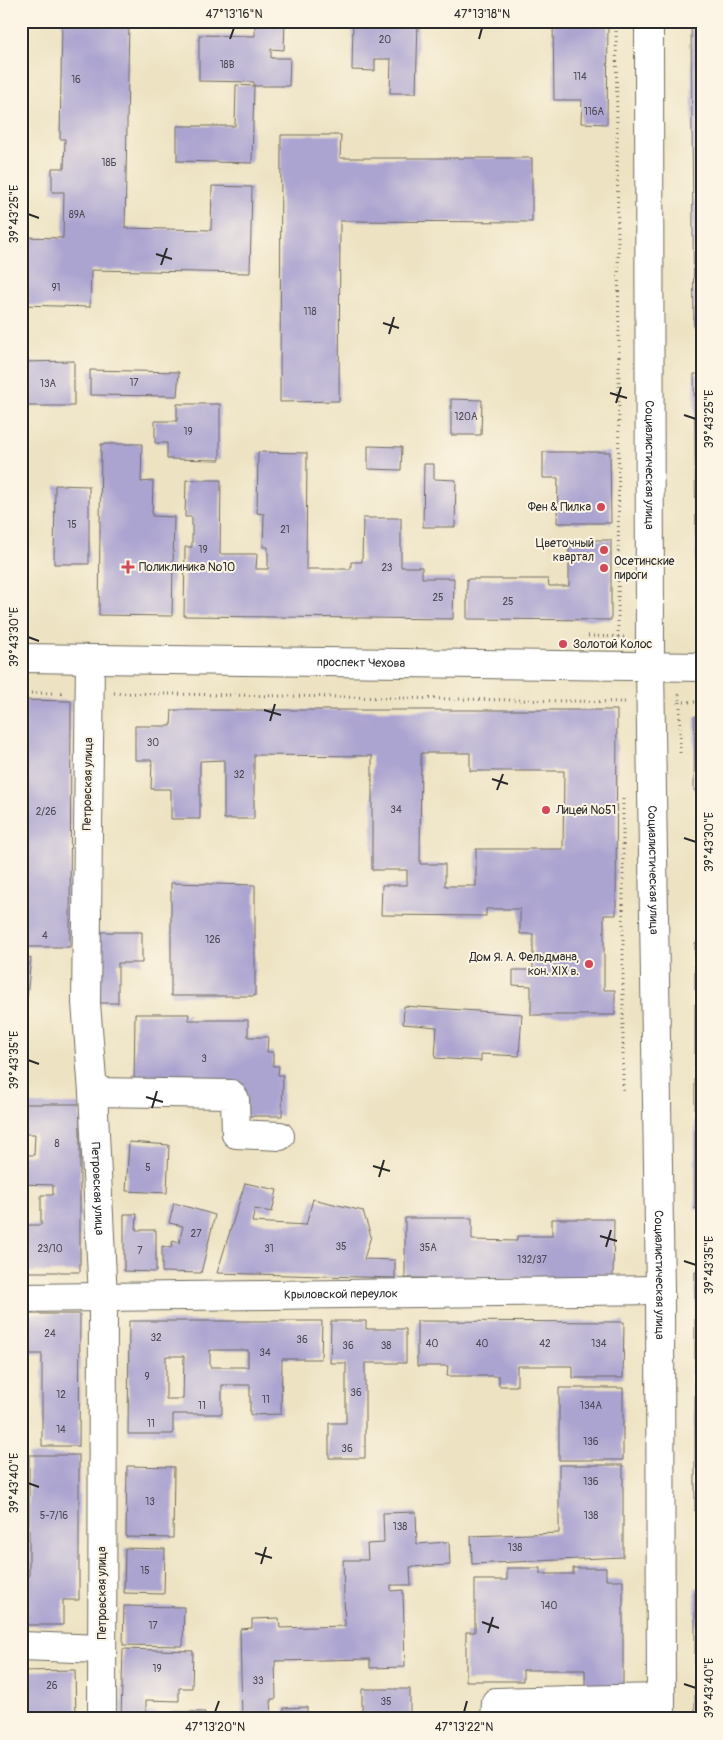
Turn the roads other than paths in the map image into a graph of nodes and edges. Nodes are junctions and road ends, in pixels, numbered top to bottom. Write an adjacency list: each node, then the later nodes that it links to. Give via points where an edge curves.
1 (649, 21): 4 (street, Социалистическая улица)
2 (21, 658): 3 (street, проспект Чехова)
3 (90, 659): 4 (street, проспект Чехова); 6 (street, Петровская улица, via 86,1002)
4 (650, 667): 5 (street, проспект Чехова); 8 (street, Социалистическая улица)
5 (689, 667)
6 (93, 1092): 7 (street, via 231,1094 235,1099 236,1134); 10 (street, Петровская улица)
7 (280, 1136)
8 (660, 1290): 10 (street, Крыловской переулок); 13 (street, Социалистическая улица)
9 (21, 1298): 10 (street, Крыловской переулок)
10 (103, 1298): 12 (street, Петровская улица)
11 (21, 1646): 12 (street)
12 (102, 1649): 14 (street, Петровская улица)
13 (661, 1709): 15 (street, via 496,1702)
14 (102, 1719)
15 (495, 1719)

